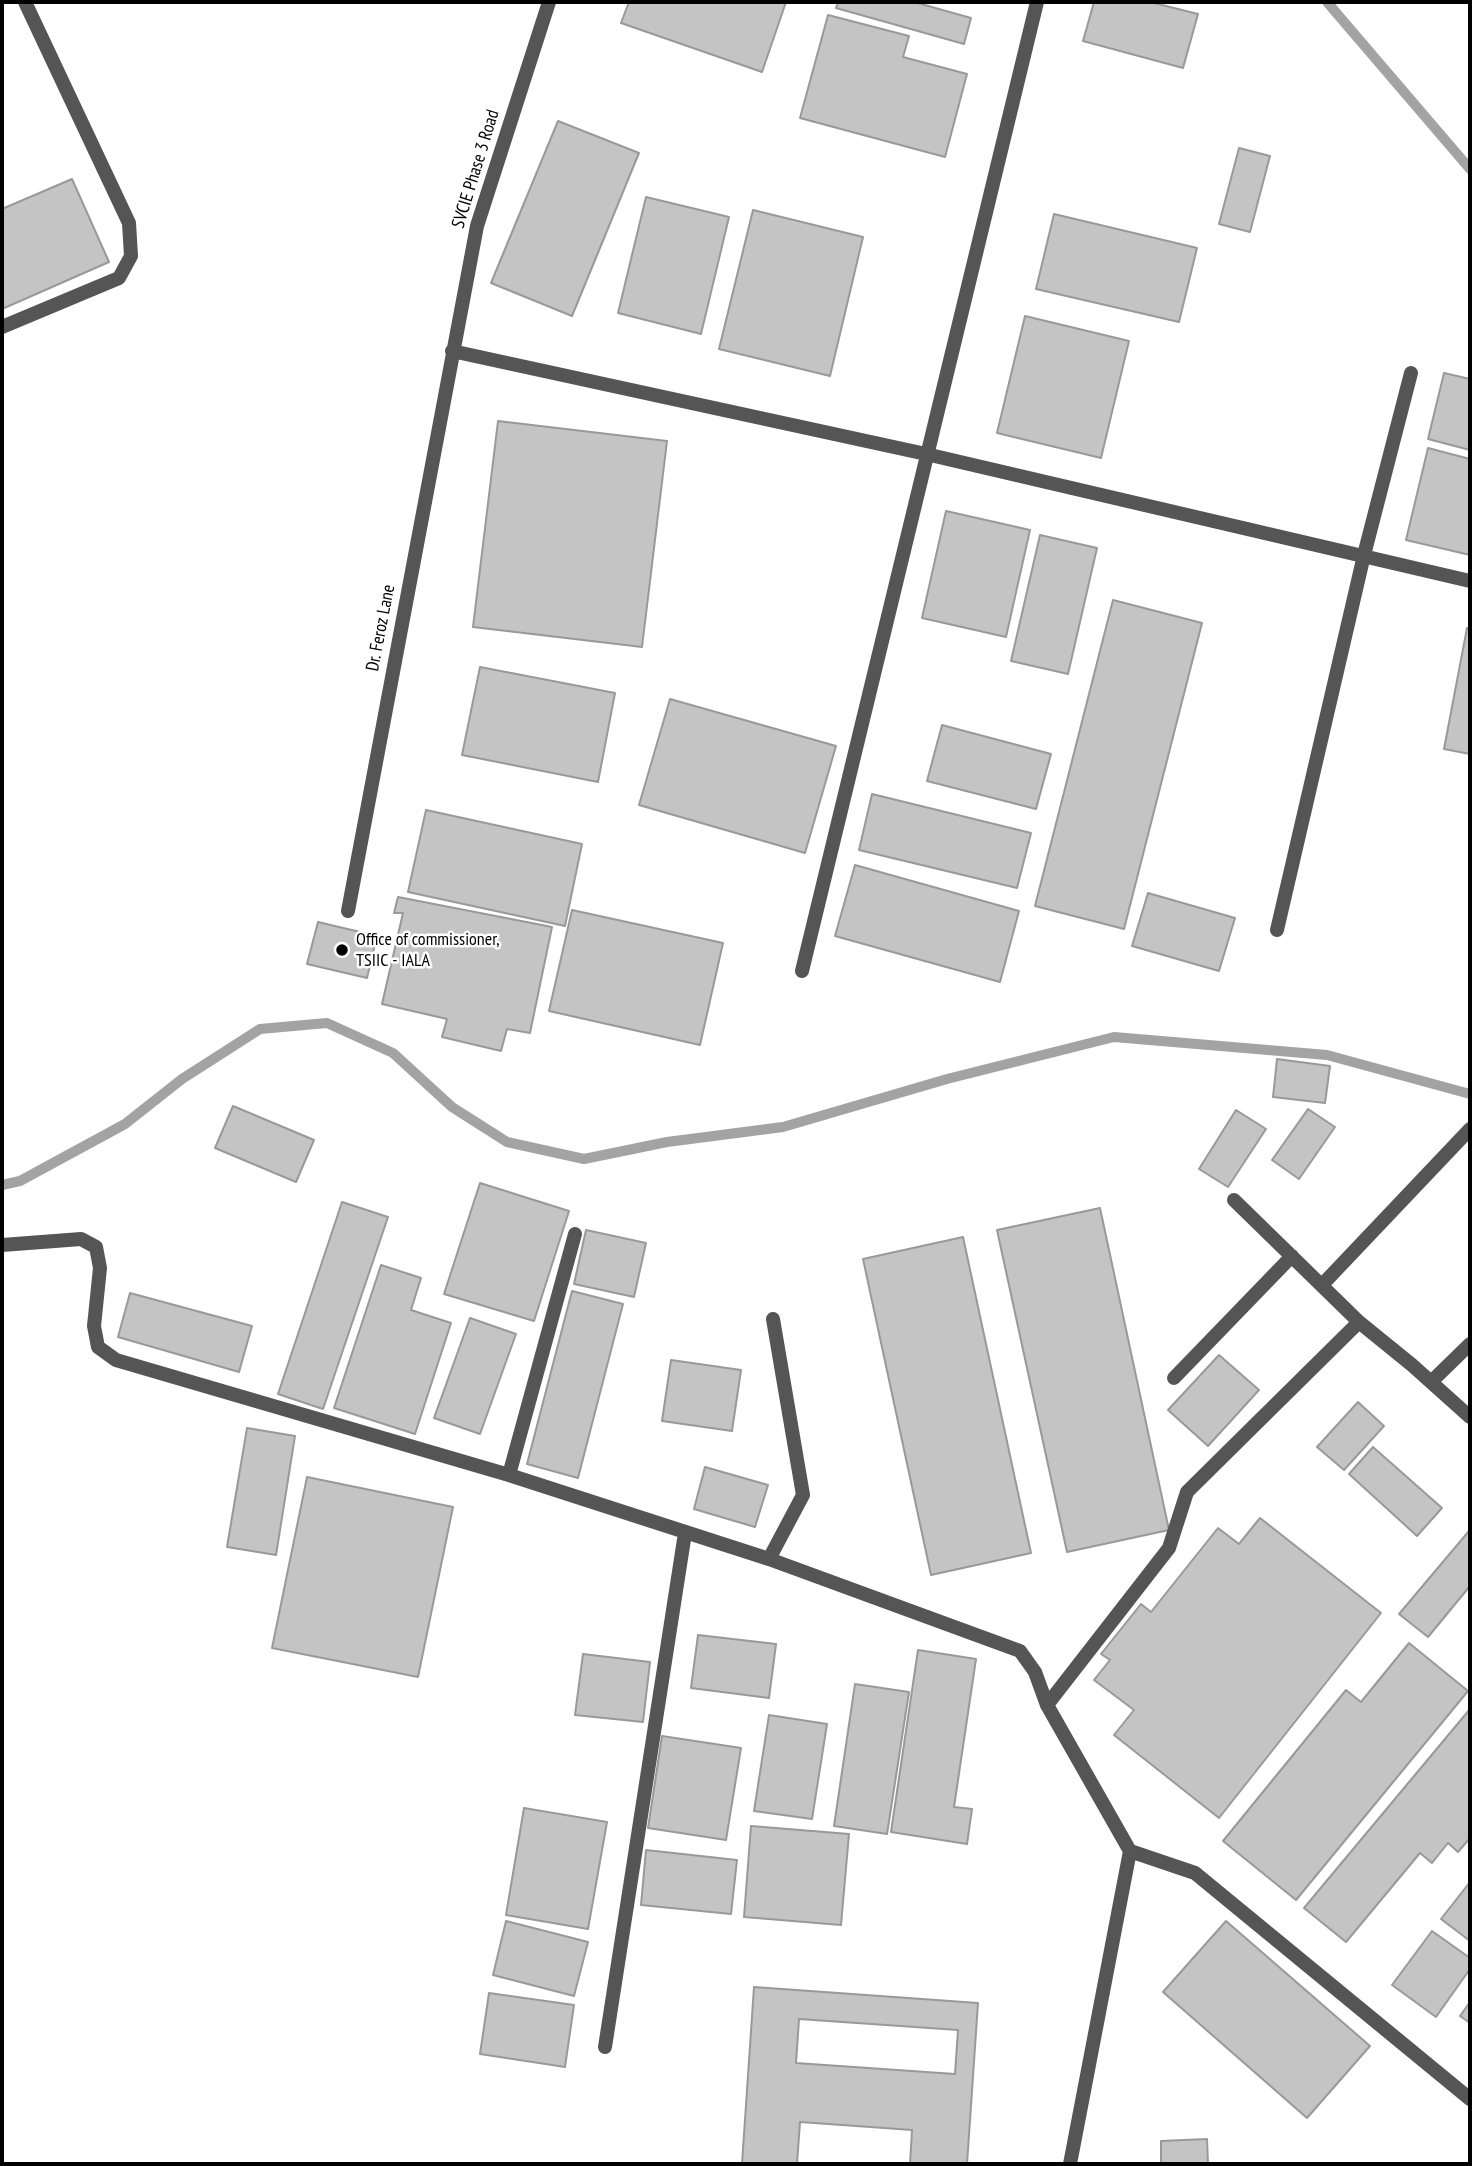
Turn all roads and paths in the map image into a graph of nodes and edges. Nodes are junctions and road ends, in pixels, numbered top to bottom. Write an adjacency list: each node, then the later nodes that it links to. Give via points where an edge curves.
1 (25, 2): 4 (street, via 129,223 131,256 119,278)
2 (549, 2): 5 (street, SVCIE Phase 3 Road, via 477,226)
3 (1037, 2): 7 (street)
4 (2, 327)
5 (452, 351): 7 (street); 10 (street, Dr. Feroz Lane)
6 (1410, 373): 8 (street)
7 (926, 454): 8 (street); 12 (street)
8 (1364, 555): 9 (street); 11 (street)
9 (1470, 581)
10 (348, 911)
11 (1277, 930)
12 (802, 971)
13 (1470, 1129): 18 (street)
14 (1234, 1200): 17 (street)
15 (576, 1234): 25 (street)
16 (2, 1245): 25 (street, via 81,1239 96,1247 100,1268 94,1326 98,1348 116,1360)
17 (1292, 1256): 18 (street); 22 (street)
18 (1322, 1285): 20 (street)
19 (773, 1319): 27 (street, via 803,1495)
20 (1359, 1322): 23 (street); 28 (street, via 1188,1492 1169,1548)
21 (1470, 1344): 23 (street)
22 (1174, 1378)
23 (1431, 1382): 24 (street)
24 (1470, 1417)
25 (509, 1475): 26 (street)
26 (685, 1532): 27 (street); 30 (street)
27 (769, 1559): 28 (street, via 1020,1651 1035,1672)
28 (1047, 1705): 29 (street)
29 (1130, 1851): 31 (street, via 1195,1873); 32 (street)
30 (605, 2047)
31 (1470, 2099)
32 (1070, 2164)

